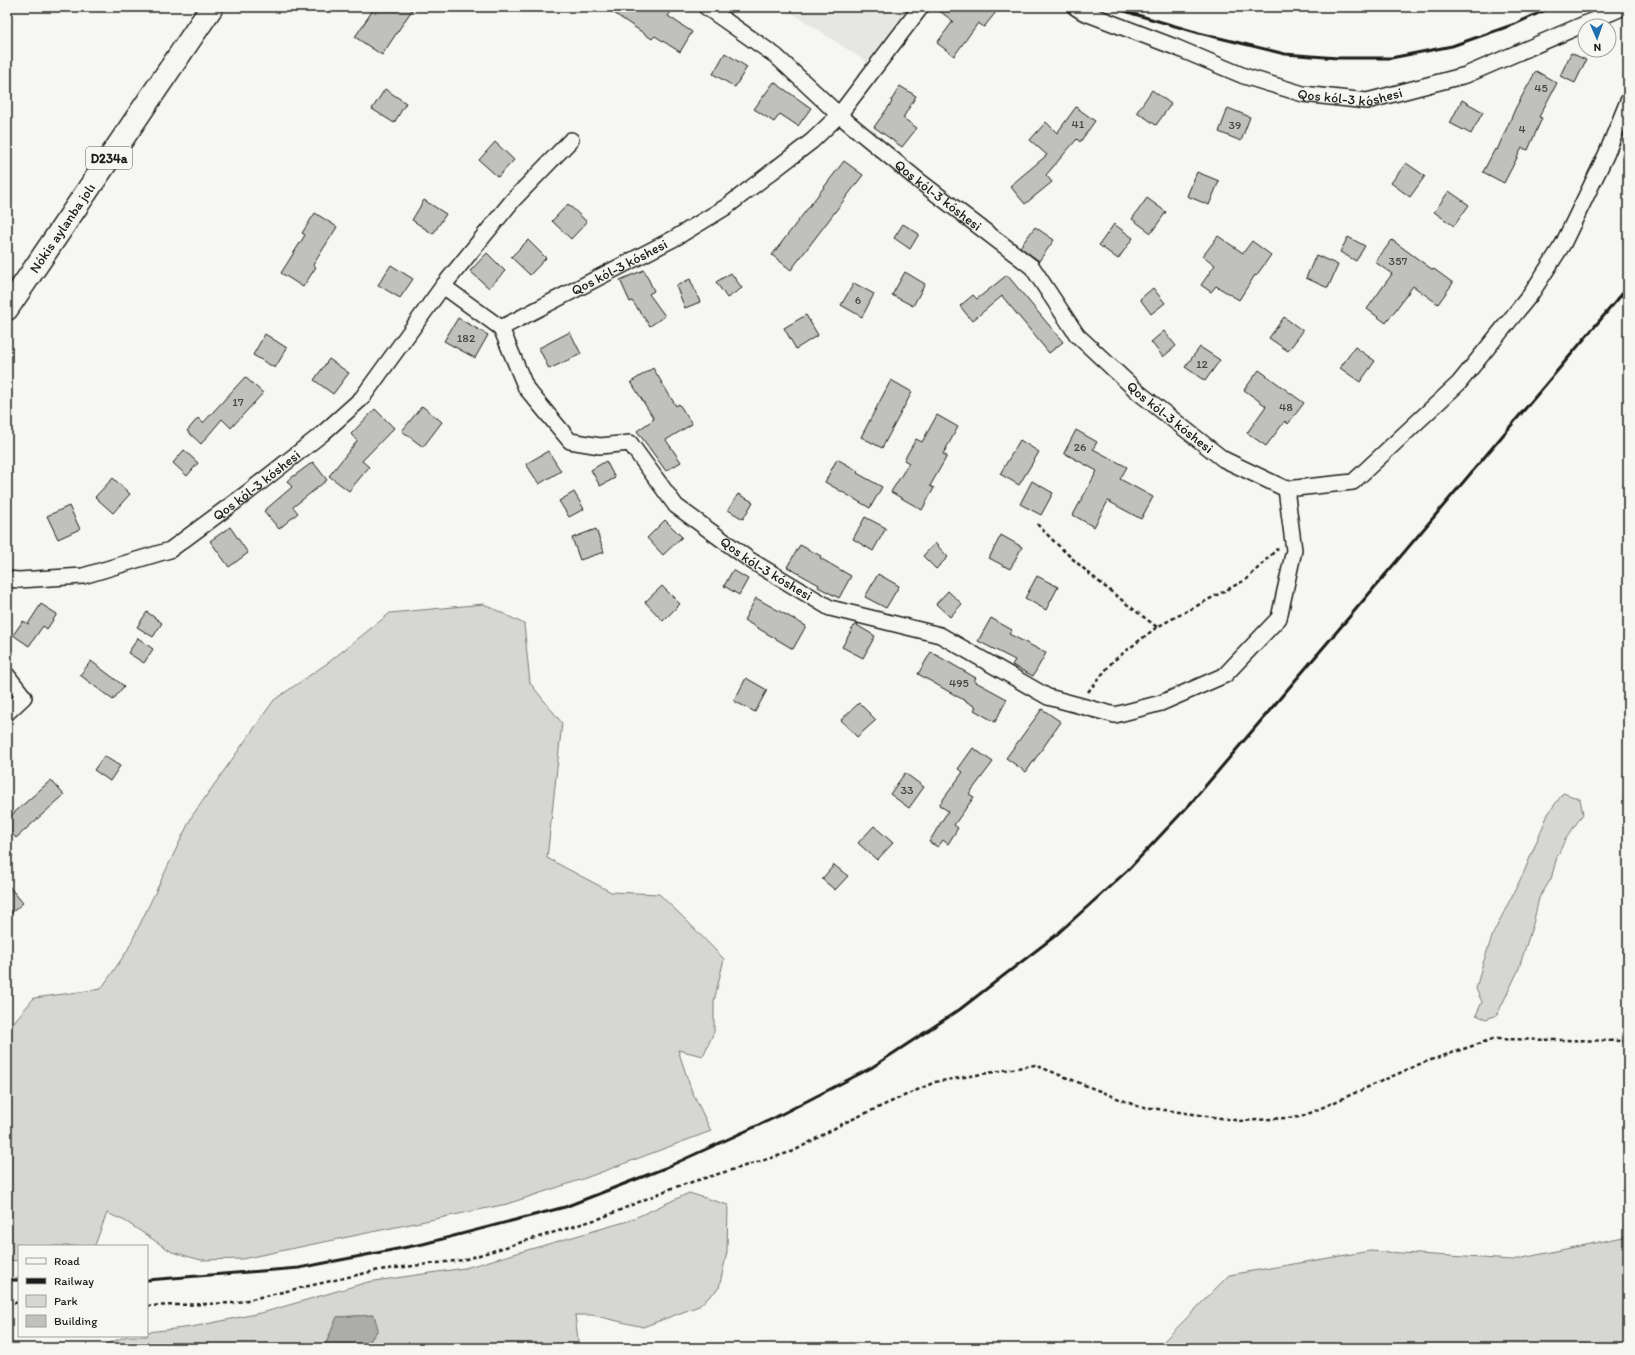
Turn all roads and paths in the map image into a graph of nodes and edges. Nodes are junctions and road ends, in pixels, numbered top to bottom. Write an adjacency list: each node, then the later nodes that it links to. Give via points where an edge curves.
1 (212, 7): 10 (main road, Nókis aylanba jolı / D234a)
2 (706, 7): 7 (street, via 776,56)
3 (921, 7): 7 (street)
4 (1075, 7): 5 (street, Qos kól-3 kóshesi, via 1244,76 1303,94 1368,101 1466,75)
5 (1626, 8)
6 (1628, 101): 12 (street, via 1606,155 1563,244 1531,294 1459,383 1353,482)
7 (839, 115): 11 (street, Qos kól-3 kóshesi, via 812,141 726,207 675,238); 12 (street, Qos kól-3 kóshesi, via 918,180 1032,267 1077,336 1138,392 1223,460)
8 (571, 140): 9 (street, Qos kól-3 kóshesi, via 513,200)
9 (443, 286): 11 (street); 15 (street, Qos kól-3 kóshesi, via 362,398 322,434 170,550 83,576)
10 (7, 309)
11 (501, 328): 18 (street, Qos kól-3 kóshesi, via 526,388 570,441 600,446 630,443 676,506 750,560 830,608 940,635 1048,697)
12 (1286, 489): 14 (street)
13 (1037, 524): 16 (path, via 1109,591)
14 (1292, 534): 16 (path, via 1248,579); 18 (street, Qos kól-3 kóshesi, via 1294,550 1279,618 1225,676 1160,703 1115,715)
15 (7, 579)
16 (1157, 627): 18 (path, via 1113,661)
17 (7, 675): 19 (street, via 24,697)
18 (1077, 705)
19 (7, 713)
20 (1628, 1041): 23 (path, via 1493,1039 1422,1063 1302,1117 1241,1121 1137,1106 1035,1065 935,1082 844,1123 794,1151 672,1188 601,1218 462,1260 379,1270 234,1303)
21 (7, 1302): 22 (path)
22 (18, 1303)
23 (148, 1306)

